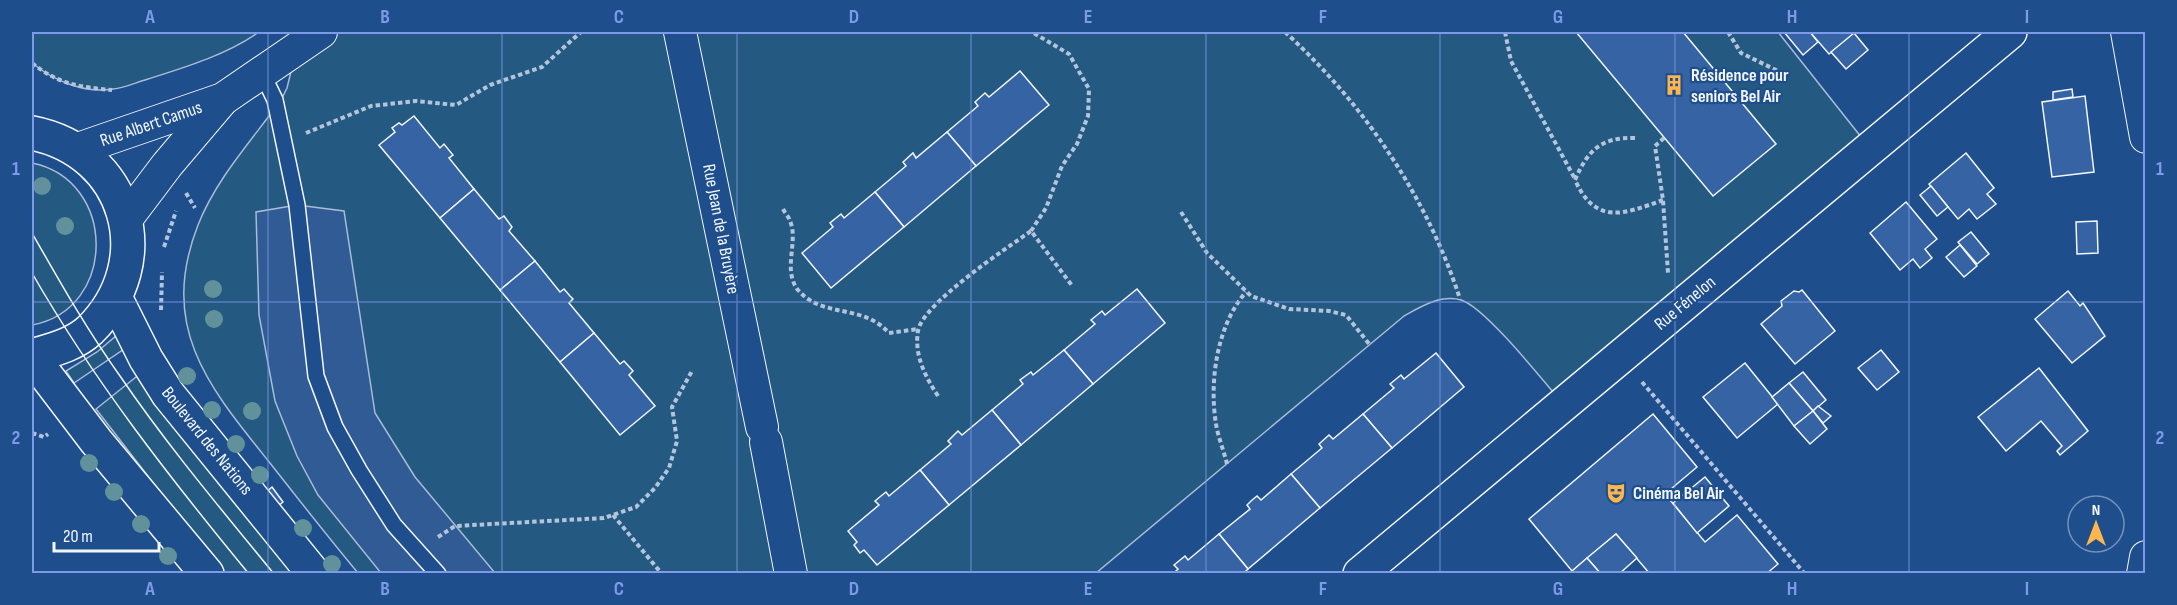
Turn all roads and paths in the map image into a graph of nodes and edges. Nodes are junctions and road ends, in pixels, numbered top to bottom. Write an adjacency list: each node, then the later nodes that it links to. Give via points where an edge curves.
1 (581, 32): 19 (path, via 542,67 490,85 456,105 416,101 371,106)
2 (680, 32): 50 (street, Rue Jean de la Bruyère)
3 (1032, 32): 27 (path, via 1069,54 1089,89 1088,116 1077,144)
4 (1285, 32): 34 (path, via 1341,88 1382,142 1449,266)
5 (1505, 32): 21 (path, via 1511,61)
6 (1728, 32): 11 (path, via 1741,52)
7 (2010, 32): 39 (main road, Rue Fénelon)
8 (2127, 32): 16 (street)
9 (301, 37): 12 (street, Rue Albert Camus)
10 (32, 63): 13 (path, via 52,79)
11 (1778, 71)
12 (262, 73): 14 (street, Rue Albert Camus); 19 (lane, via 275,100)
13 (112, 90)
14 (224, 99): 20 (street, Rue Albert Camus); 26 (street, Rue Albert Camus)
15 (32, 133): 20 (main road, via 53,137)
16 (2145, 136)
17 (1635, 138): 21 (path, via 1597,145)
18 (1665, 138): 22 (path, via 1655,146)
19 (286, 142): 44 (lane, via 316,376 335,427 359,470 394,525)
20 (78, 149): 26 (main road, via 109,179)
21 (1575, 180): 22 (path, via 1583,198 1601,211 1627,213)
22 (1663, 200): 30 (path, via 1668,274)
23 (195, 208): 28 (path, via 184,191)
24 (783, 209): 36 (path, via 791,222 791,273 797,289 827,309 872,318 889,333)
25 (1181, 212): 32 (path, via 1207,253)
26 (127, 218): 33 (main road, via 129,260)
27 (1031, 231): 31 (path); 36 (path, via 940,298)
28 (163, 252)
29 (162, 261): 35 (path)
30 (1660, 281)
31 (1073, 286)
32 (1246, 292): 37 (path, via 1289,309 1346,315); 42 (path, via 1234,305 1223,333 1215,381 1216,424)
33 (116, 299): 38 (main road, via 89,331 67,345); 47 (main road, Boulevard des Nations, via 168,394)
34 (1460, 299)
35 (162, 320)
36 (918, 329): 41 (path, via 920,362)
37 (1370, 345)
38 (32, 356): 46 (main road, via 96,441)
39 (1621, 358): 51 (main road, Rue Fénelon); 52 (path)
40 (692, 371): 43 (path, via 672,407 677,441 669,468 636,507)
41 (938, 396)
42 (1227, 464)
43 (613, 515): 44 (path, via 455,526); 49 (path)
44 (418, 552): 48 (lane)
45 (2145, 557): 53 (street)
46 (207, 573)
47 (314, 573)
48 (438, 573)
49 (662, 573)
50 (791, 573)
51 (1360, 573)
52 (1805, 573)
53 (2143, 573)

